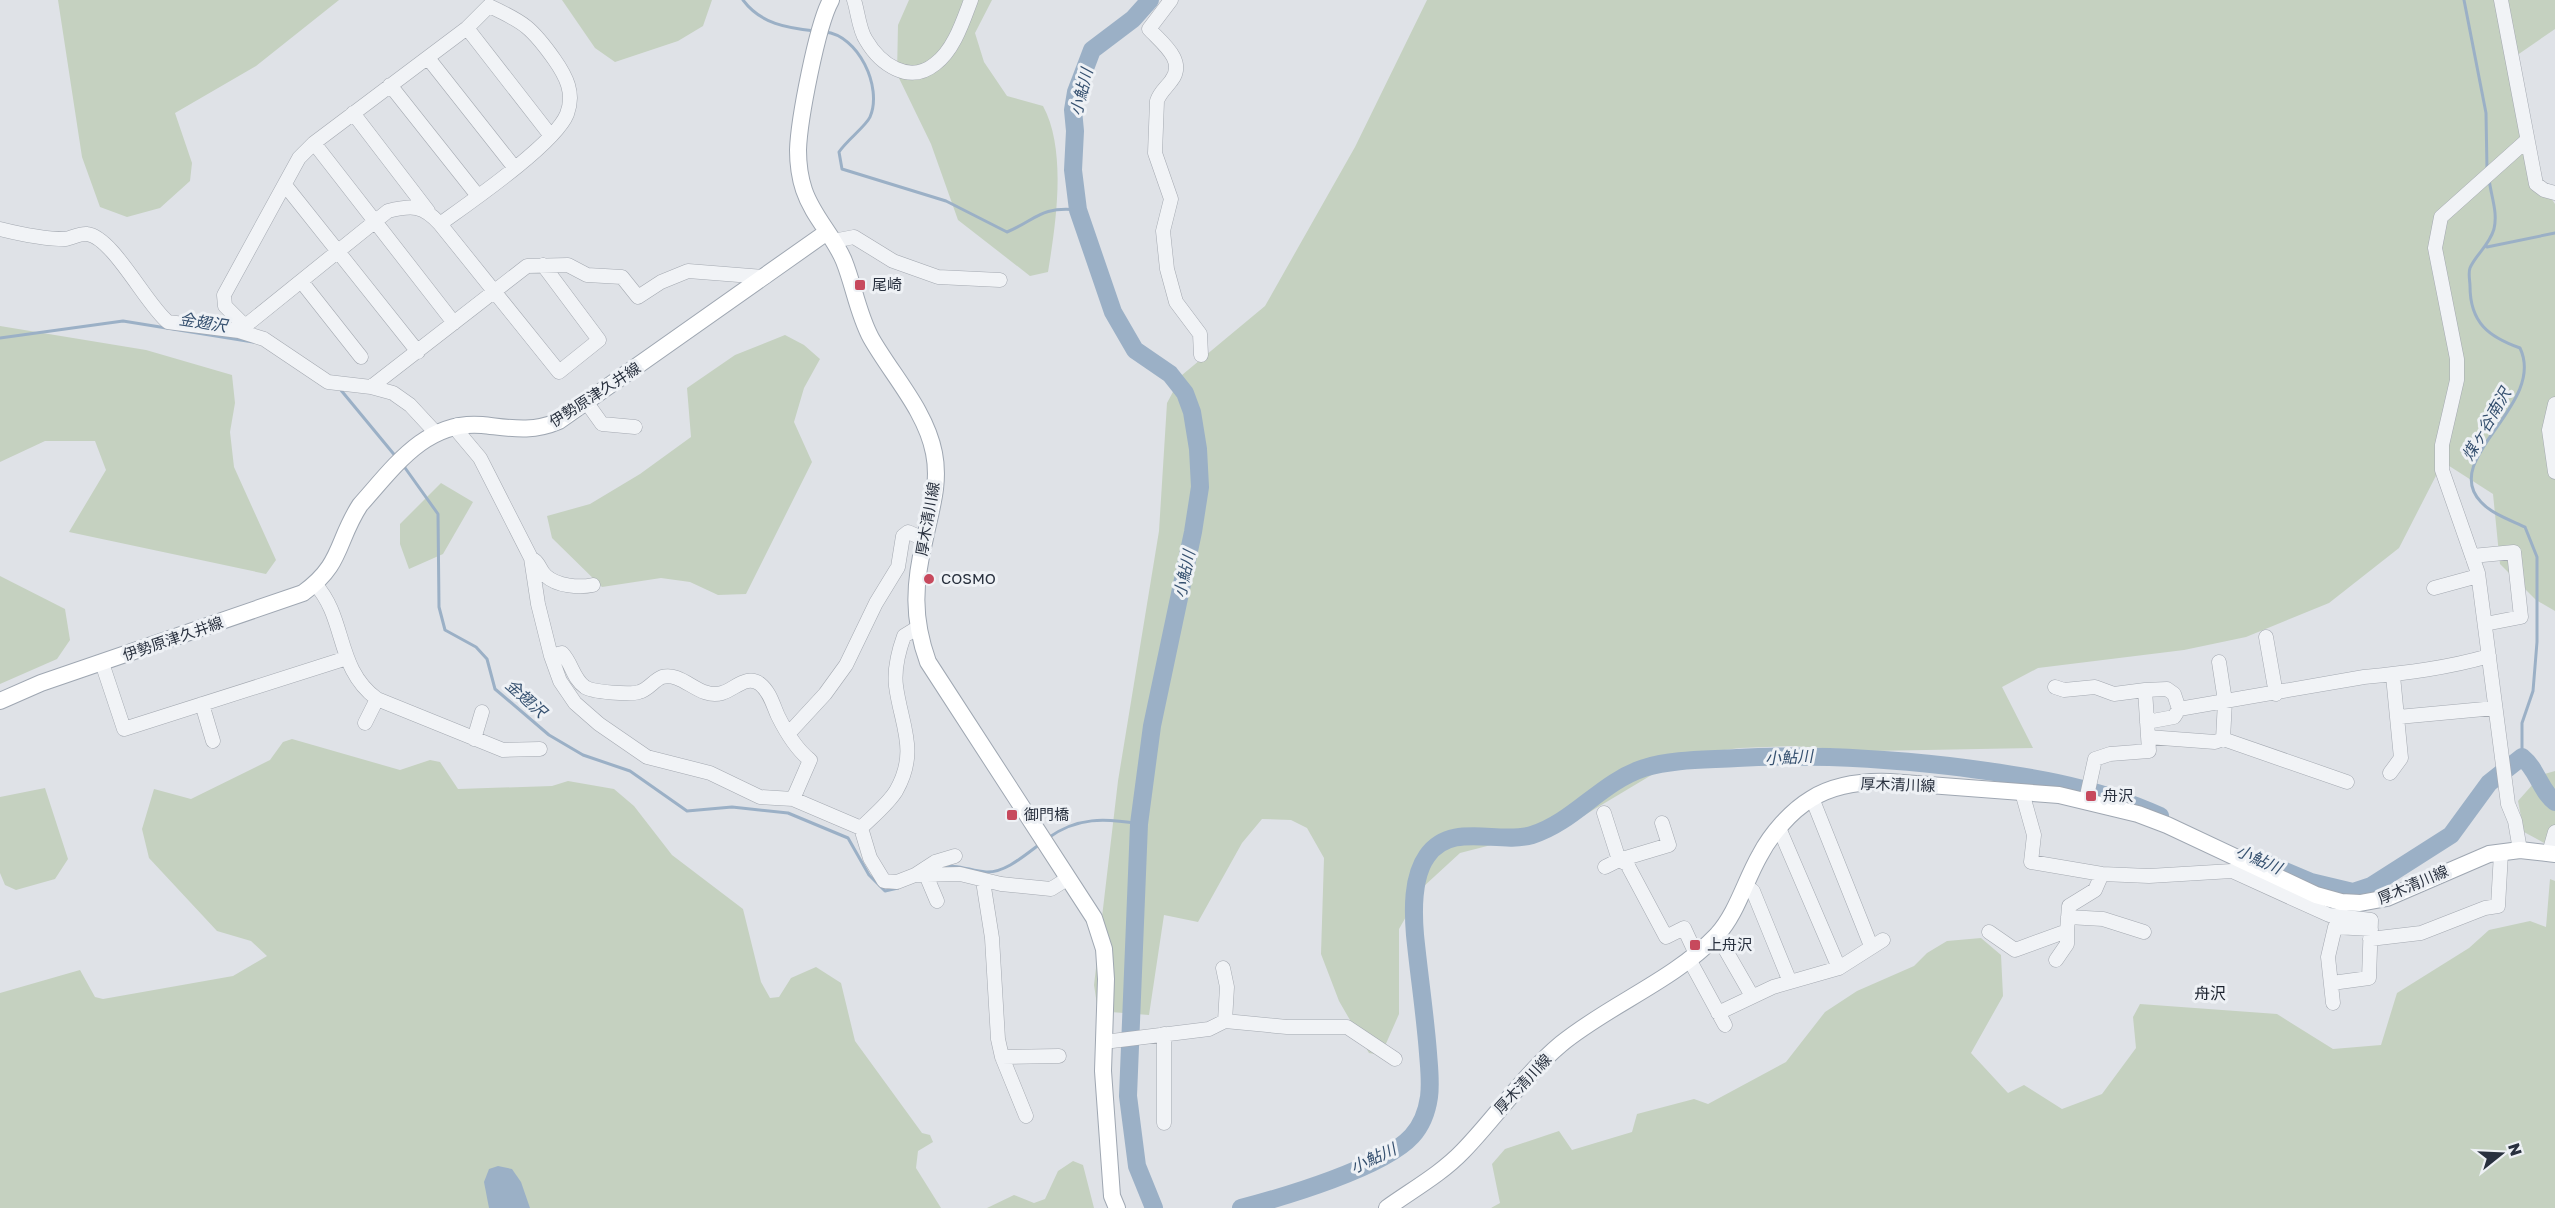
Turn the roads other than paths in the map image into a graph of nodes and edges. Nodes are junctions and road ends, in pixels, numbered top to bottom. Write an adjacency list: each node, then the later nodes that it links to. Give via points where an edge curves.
1 (831, 0): 21 (main road, via 820,32 798,149 803,188)
2 (854, 0): 3 (street, via 865,39 886,64 910,73 935,64 945,53)
3 (971, 0)
4 (1171, 0): 31 (street, via 1149,29 1177,65 1173,79 1157,101 1155,153 1171,199 1163,231 1170,286 1176,302 1200,334)
5 (2501, 0): 11 (street)
6 (467, 28): 7 (street); 10 (street); 10 (street, via 489,6 523,22 536,34 569,85 568,112)
7 (428, 58): 8 (street); 13 (street)
8 (390, 85): 9 (street); 16 (street)
9 (353, 113): 12 (street); 17 (street)
10 (551, 136): 13 (street)
11 (2526, 141): 15 (street, via 2536,184); 41 (street, via 2441,217 2435,248 2457,359 2457,380 2442,445 2442,470)
12 (314, 143): 14 (street, via 299,158); 18 (street)
13 (514, 167): 16 (street)
14 (285, 185): 22 (street); 29 (street, via 224,295 225,306)
15 (2555, 193)
16 (478, 196): 19 (street)
17 (428, 211): 18 (street, via 400,208 388,211); 19 (street)
18 (375, 222): 22 (street); 28 (street)
19 (440, 224): 27 (street)
20 (0, 229): 29 (street, via 65,239 87,234 99,239 168,322)
21 (830, 237): 24 (main road, 伊勢原津久井線); 25 (street, via 854,237 893,261 939,277); 40 (main road, 厚木清川線, via 843,260 870,336 917,411 930,441 937,486)
22 (337, 252): 26 (street); 30 (street)
23 (543, 265): 24 (street, via 568,265 587,275 622,277 638,297 687,271); 27 (street, via 527,266); 27 (street, via 599,340 559,372)
24 (765, 277): 34 (main road, 伊勢原津久井線)
25 (1000, 280)
26 (301, 281): 29 (street); 32 (street)
27 (494, 291): 28 (street)
28 (454, 323): 30 (street)
29 (242, 328): 33 (street, via 328,382)
30 (417, 352): 33 (street)
31 (1201, 355)
32 (361, 357)
33 (371, 387): 38 (street, via 393,393)
34 (587, 403): 36 (main road, 伊勢原津久井線, via 559,421 529,430); 37 (street, via 602,423)
35 (2555, 404): 39 (street, via 2549,430)
36 (457, 425): 38 (main road, 伊勢原津久井線); 42 (street, via 480,458)
37 (634, 428)
38 (435, 432): 44 (main road, 伊勢原津久井線, via 360,506 351,518 334,562)
39 (2555, 472)
40 (924, 539): 48 (main road, 厚木清川線, via 917,585); 69 (street, via 908,532 903,536 898,567 846,665)
41 (2472, 555): 43 (street); 47 (street, via 2514,552 2521,617)
42 (531, 558): 45 (street, via 545,575 564,584 582,588); 50 (street)
43 (2478, 576): 46 (street); 47 (street)
44 (315, 584): 52 (street, via 327,600); 54 (main road, 伊勢原津久井線, via 284,601)
45 (593, 585)
46 (2434, 588)
47 (2485, 624): 51 (street)
48 (917, 628): 83 (street, via 904,636 896,672 909,739 904,771 896,792); 94 (main road, 厚木清川線, via 935,677)
49 (2266, 637): 58 (street)
50 (551, 656): 69 (street, via 562,653 584,687 594,691 639,693 662,677 676,677 709,693 722,693 747,680 759,683); 80 (street, via 560,681 575,703 647,757 710,773 760,797)
51 (2489, 656): 55 (street, via 2456,666); 65 (street)
52 (347, 658): 59 (street, via 353,675); 62 (street)
53 (2219, 662): 61 (street)
54 (102, 663): 60 (main road, 伊勢原津久井線); 62 (street, via 124,729)
55 (2393, 676): 58 (street, via 2364,677); 66 (street)
56 (2055, 687): 57 (street, via 2095,687 2114,694)
57 (2145, 690): 63 (street, via 2167,689 2174,694); 67 (street)
58 (2276, 694): 61 (street)
59 (377, 699): 68 (street); 71 (street)
60 (0, 701)
61 (2224, 701): 63 (street); 72 (street)
62 (202, 704): 73 (street)
63 (2179, 709): 67 (street, via 2174,717)
64 (482, 712): 71 (street)
65 (2496, 714): 66 (street); 86 (street, via 2508,804)
66 (2398, 717): 75 (street, via 2401,758)
67 (2147, 722): 70 (street)
68 (365, 723)
69 (789, 733): 80 (street, via 798,750 810,760)
70 (2148, 737): 72 (street, via 2215,742); 78 (street, via 2149,751 2095,759)
71 (474, 739): 74 (street, via 503,750)
72 (2223, 739): 76 (street)
73 (213, 741)
74 (540, 749)
75 (2390, 773)
76 (2347, 782)
77 (2022, 792): 78 (main road, 厚木清川線); 79 (main road, 厚木清川線, via 1865,781 1842,785); 92 (street, via 2034,835 2031,862)
78 (2087, 796): 97 (main road, 厚木清川線, via 2167,825)
79 (1812, 798): 84 (main road, 厚木清川線); 108 (street, via 1877,943)
80 (793, 799): 83 (street)
81 (1604, 813): 90 (street)
82 (1662, 823): 90 (street, via 1669,845)
83 (861, 828): 93 (street, via 870,858 884,881 897,882)
84 (1779, 828): 96 (main road, 厚木清川線, via 1760,854); 108 (street)
85 (2555, 832): 88 (street)
86 (2520, 850): 87 (main road, 厚木清川線); 88 (main road, 厚木清川線)
87 (2501, 853): 97 (main road, 厚木清川線, via 2488,854 2372,902); 103 (street, via 2498,906 2421,933)
88 (2552, 854)
89 (955, 856): 93 (street, via 935,862)
90 (1619, 860): 91 (street); 105 (street, via 1627,864 1666,937 1684,928)
91 (1605, 867)
92 (2102, 874): 97 (street, via 2149,876 2232,871); 99 (street, via 2095,890 2068,906)
93 (920, 875): 95 (street, via 960,874); 98 (street)
94 (1067, 879): 95 (street, via 1051,889); 115 (main road, via 1094,918 1104,949)
95 (983, 881): 117 (street)
96 (1746, 885): 104 (main road, 厚木清川線); 109 (street, via 1753,891)
97 (2312, 900): 103 (street, via 2329,915 2371,920)
98 (937, 901)
99 (2068, 917): 100 (street); 102 (street, via 2103,919)
100 (2067, 931): 101 (street, via 2015,950); 106 (street, via 2067,944)
101 (1989, 932)
102 (2144, 932)
103 (2370, 934): 110 (street, via 2368,978); 110 (street, via 2335,927 2328,957)
104 (1717, 935): 105 (main road, 厚木清川線); 111 (street)
105 (1693, 956): 111 (street, via 1722,1019); 122 (main road, 厚木清川線, via 1558,1046 1462,1152)
106 (2056, 960)
107 (1223, 968): 113 (street, via 1227,987)
108 (1839, 968): 109 (street)
109 (1790, 982): 111 (street)
110 (2332, 983): 112 (street)
111 (1752, 996)
112 (2333, 1003)
113 (1225, 1021): 114 (street, via 1209,1029); 118 (street, via 1347,1027)
114 (1162, 1034): 115 (street); 120 (street)
115 (1104, 1042): 121 (main road, via 1112,1196)
116 (1059, 1056): 117 (street)
117 (1002, 1057): 119 (street)
118 (1395, 1059)
119 (1026, 1116)
120 (1164, 1123)
121 (1117, 1208)
122 (1387, 1208)

